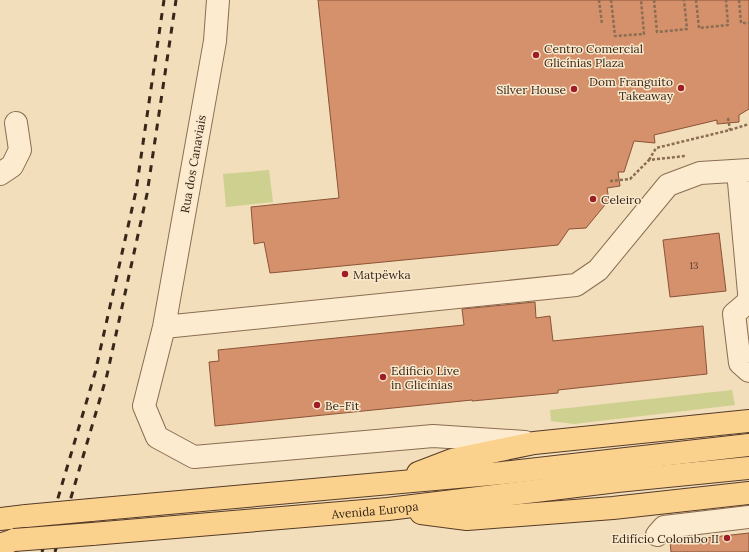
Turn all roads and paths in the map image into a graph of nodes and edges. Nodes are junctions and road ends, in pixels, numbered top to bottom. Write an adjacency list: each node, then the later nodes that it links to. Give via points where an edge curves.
1 (218, 0): 20 (street, Rua dos Canaviais, via 215,41)
2 (599, 0): 11 (path)
3 (611, 0): 4 (path, via 615,36 644,34)
4 (641, 0)
5 (654, 0): 6 (path, via 657,32 687,29)
6 (684, 0)
7 (696, 0): 8 (path, via 699,28 728,25)
8 (726, 0)
9 (739, 0): 10 (path, via 741,24)
10 (749, 23)
11 (602, 24)
12 (728, 118): 15 (path)
13 (16, 123): 18 (street, via 20,150 12,166)
14 (749, 124): 15 (path)
15 (730, 130): 16 (path, via 656,148)
16 (649, 160)
17 (744, 170): 19 (street); 20 (street, via 700,172 668,184 598,270 576,284)
18 (0, 174)
19 (749, 300): 21 (street, via 734,314 740,363)
20 (164, 327): 23 (street, Rua dos Canaviais, via 144,406 157,436 194,457 433,436)
21 (749, 371)
22 (749, 421): 23 (main road)
23 (536, 443): 26 (main road, via 452,460)
24 (749, 445): 26 (main road, Avenida Europa, via 502,473)
25 (749, 468): 28 (main road, Avenida Europa)
26 (395, 482): 30 (main road, Avenida Europa, bridge)
27 (749, 493): 28 (main road, via 613,508 467,519)
28 (388, 508): 34 (main road, Avenida Europa, bridge)
29 (0, 514): 30 (main road)
30 (26, 516): 32 (main road, Avenida Europa)
31 (749, 517): 33 (street, via 664,527)
32 (0, 519)
33 (657, 535)
34 (5, 542)

